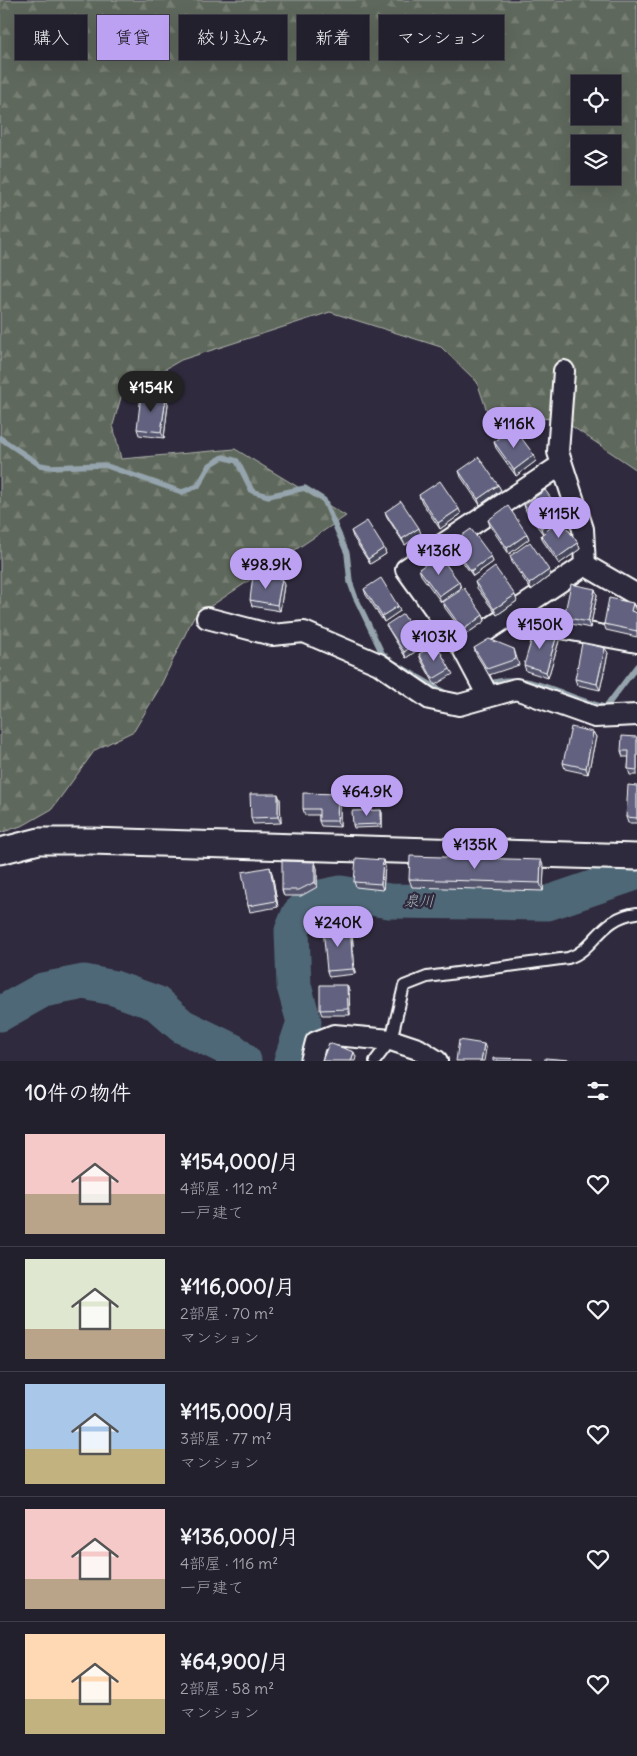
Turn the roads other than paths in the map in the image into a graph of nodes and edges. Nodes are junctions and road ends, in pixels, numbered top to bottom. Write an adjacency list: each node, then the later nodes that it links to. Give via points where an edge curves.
1 (564, 372): 2 (street, via 558,452)
2 (561, 465): 3 (street, via 583,528); 8 (street, via 406,570)
3 (585, 565): 4 (street); 6 (street)
4 (637, 595)
5 (207, 618): 9 (street, via 272,634 304,632 379,664 430,699 459,704)
6 (506, 618): 7 (street); 8 (street)
7 (637, 642)
8 (462, 648): 9 (street)
9 (485, 690): 10 (street, via 516,689 595,718)
10 (637, 715)
11 (0, 850): 12 (street, via 39,841 90,841)
12 (637, 857)
13 (637, 914): 14 (lane, via 627,914 602,928 578,955 427,977 404,986)
14 (391, 1040): 15 (street, via 334,1035 316,1042); 16 (lane); 17 (street, via 418,1049)
15 (311, 1061)
16 (375, 1061)
17 (437, 1061)

